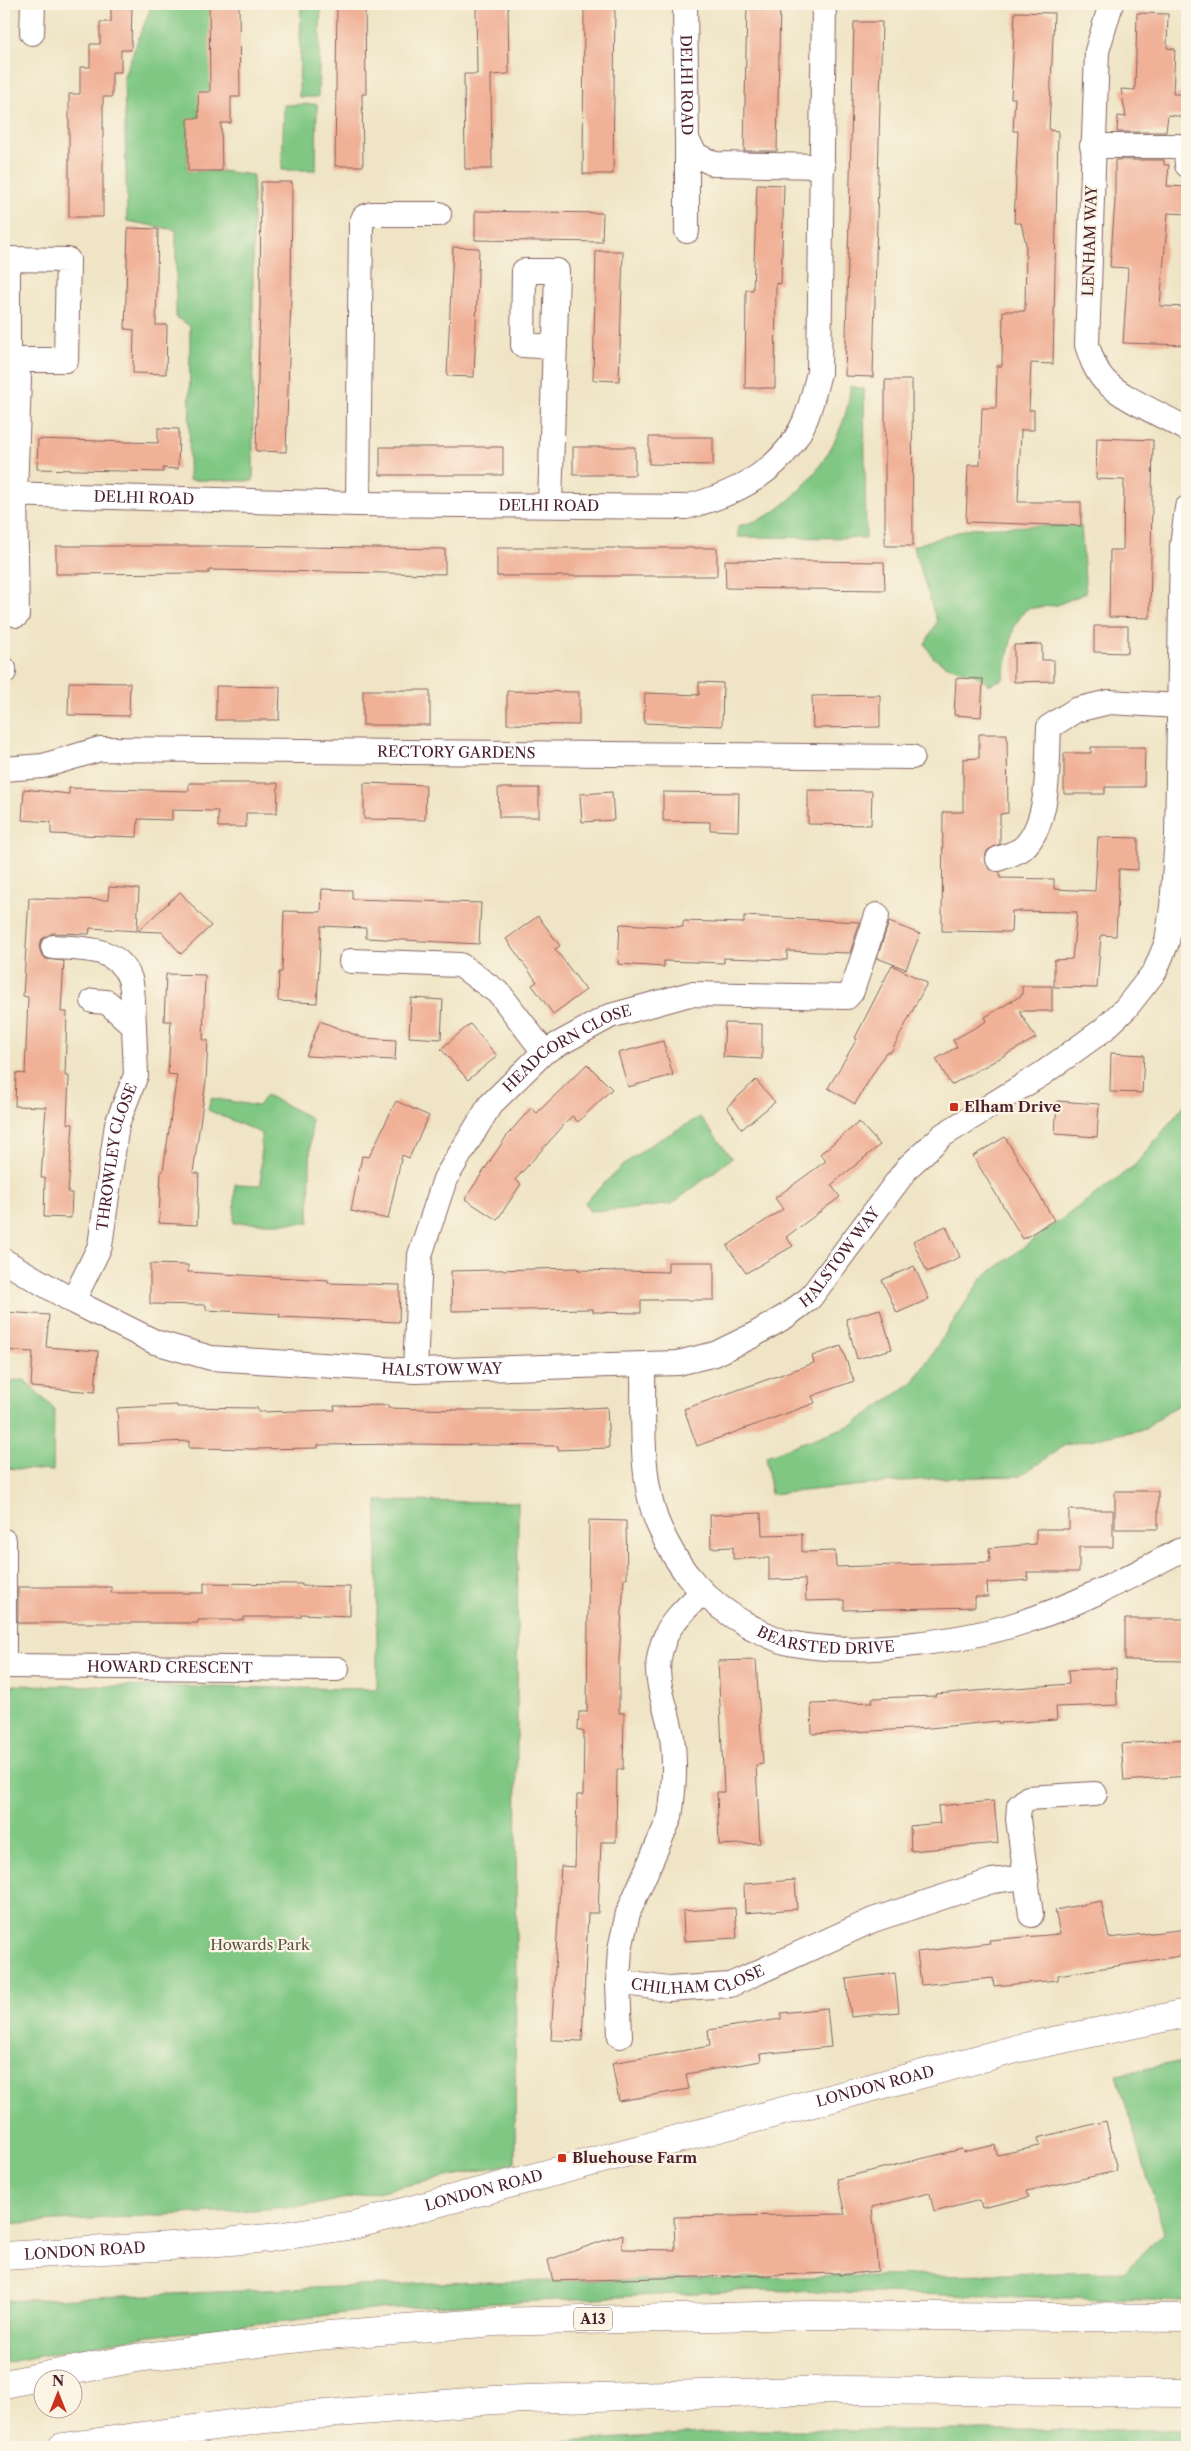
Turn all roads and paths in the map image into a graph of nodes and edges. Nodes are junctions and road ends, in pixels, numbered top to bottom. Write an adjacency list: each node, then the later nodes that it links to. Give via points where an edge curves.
1 (33, 4): 5 (street)
2 (685, 4): 6 (street, DELHI ROAD)
3 (824, 4): 9 (street, DELHI ROAD)
4 (1111, 4): 7 (street, LENHAM WAY, via 1097,51)
5 (32, 34)
6 (688, 140): 9 (street, DELHI ROAD, via 696,155 714,164); 11 (street)
7 (1092, 146): 8 (street, via 1178,146 1186,153); 14 (street, LENHAM WAY, via 1087,345 1103,379 1114,389)
8 (1187, 165)
9 (823, 166): 17 (street, DELHI ROAD, via 819,373 803,426 788,448 767,470 740,489 686,507)
10 (439, 214): 16 (street, via 372,214 364,217 361,224)
11 (688, 231)
12 (555, 347): 17 (street)
13 (8, 360): 13 (street, via 66,360 68,260 8,259); 15 (street, via 19,378)
14 (1187, 429)
15 (10, 494): 16 (street, DELHI ROAD); 19 (street)
16 (358, 504): 17 (street, DELHI ROAD)
17 (550, 505)
18 (1187, 508): 20 (street, HALSTOW WAY, via 1182,546)
19 (17, 615)
20 (1178, 706): 23 (street, via 1109,702 1076,710 1049,727 1045,798 1035,830 1022,848); 24 (street, HALSTOW WAY)
21 (912, 756): 22 (street, RECTORY GARDENS, via 100,749 43,766)
22 (4, 769)
23 (998, 859)
24 (1180, 908): 33 (street, HALSTOW WAY, via 1155,971 1126,1008 1103,1030 1042,1074 943,1135 908,1167 810,1298 786,1316 715,1354 678,1363)
25 (877, 915): 30 (street, HEADCORN CLOSE, via 852,991 847,997 690,994 610,1016)
26 (52, 948): 29 (street, THROWLEY CLOSE, via 96,949 116,959 130,979)
27 (351, 960): 30 (street, via 460,965 500,994)
28 (94, 1001): 29 (street, via 107,1002)
29 (134, 1026): 32 (street, THROWLEY CLOSE, via 136,1075 117,1124 100,1246)
30 (544, 1052): 34 (street, HEADCORN CLOSE, via 490,1104 445,1179 420,1255)
31 (4, 1261): 32 (street, HALSTOW WAY)
32 (73, 1301): 34 (street, HALSTOW WAY, via 155,1342 211,1358)
33 (643, 1365): 34 (street, HALSTOW WAY); 39 (street, BEARSTED DRIVE, via 648,1486 658,1523 672,1553)
34 (415, 1371)
35 (4, 1541): 37 (street)
36 (1187, 1547): 39 (street, BEARSTED DRIVE, via 1081,1600 1021,1623 965,1638 892,1647 832,1649 787,1643 736,1619)
37 (4, 1578)
38 (4, 1584): 40 (street)
39 (701, 1593): 46 (street, CHILHAM CLOSE, via 667,1631 658,1666 658,1686 672,1736 672,1802 670,1817 628,1913 620,1949)
40 (4, 1654)
41 (4, 1666): 42 (street, HOWARD CRESCENT)
42 (338, 1669)
43 (1096, 1794): 44 (street, via 1028,1798 1019,1806)
44 (1026, 1877): 45 (street); 46 (street, CHILHAM CLOSE, via 992,1881 873,1920 730,1985 668,1989)
45 (1031, 1915)
46 (618, 1982): 48 (street)
47 (1187, 2013): 49 (main road, LONDON ROAD, via 1020,2048 354,2225 269,2238)
48 (620, 2036)
49 (4, 2256)
50 (1187, 2318): 51 (main road, A13, via 808,2315 496,2322 316,2336 136,2358)
51 (4, 2384)
52 (1187, 2393): 53 (main road, via 837,2390 523,2399)
53 (266, 2419): 54 (main road); 55 (main road)
54 (62, 2447)
55 (145, 2447)

